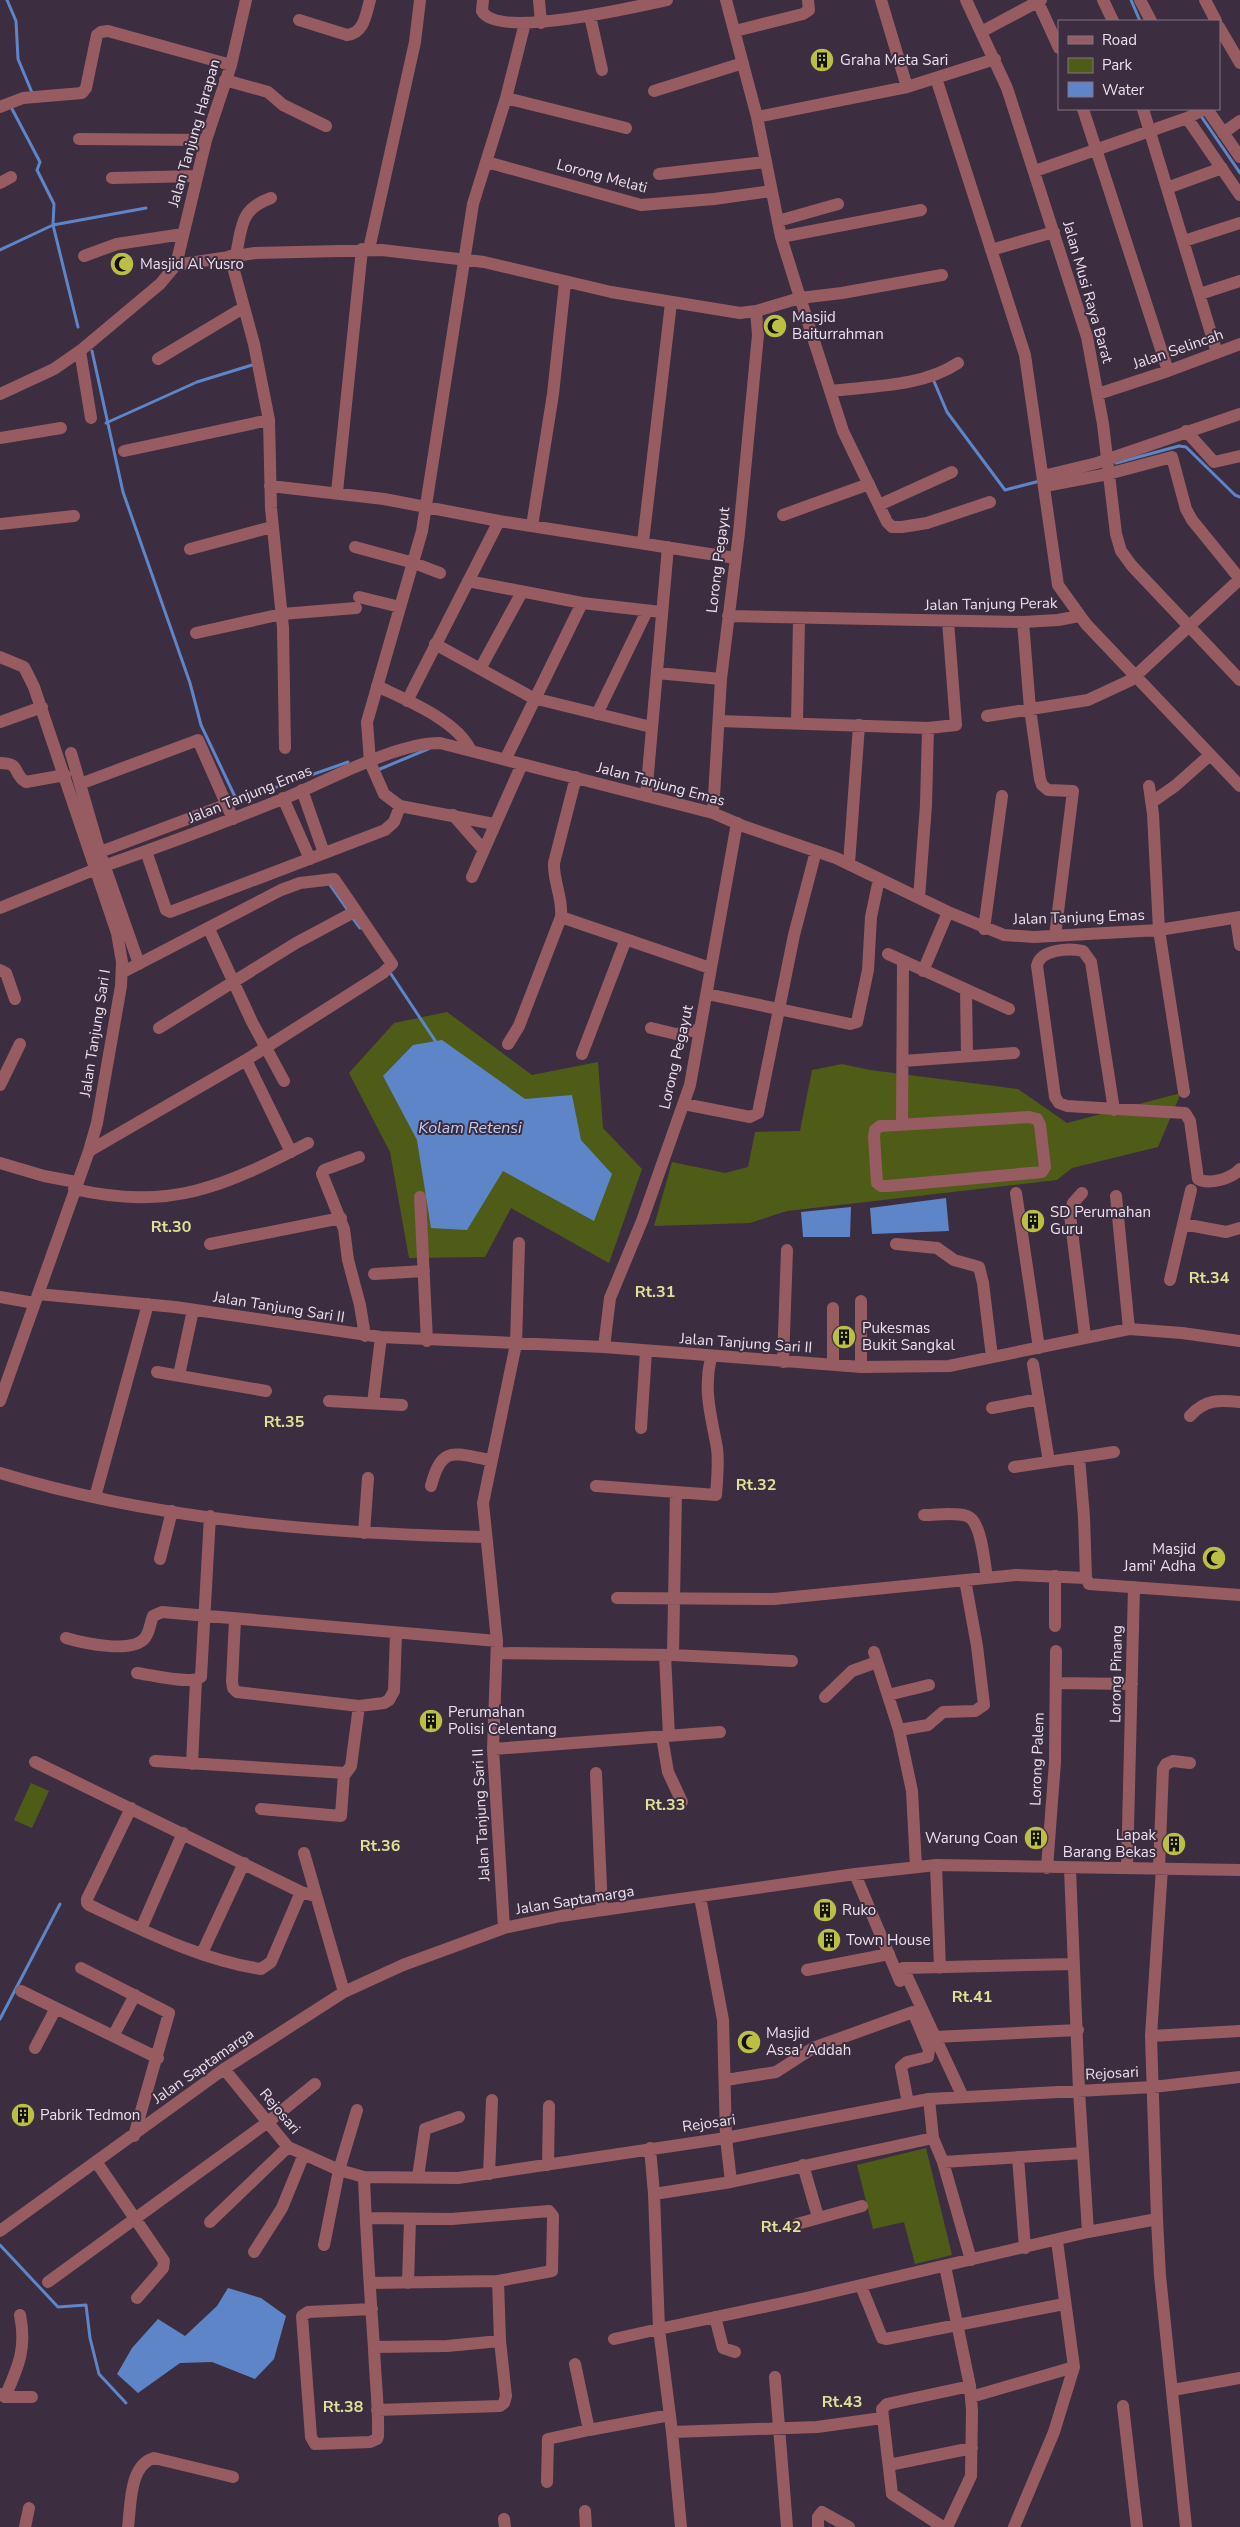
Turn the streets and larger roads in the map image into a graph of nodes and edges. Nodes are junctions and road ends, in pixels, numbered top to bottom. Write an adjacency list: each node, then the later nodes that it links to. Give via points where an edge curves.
1 (246, 0): 29 (street, Jalan Tanjung Harapan)
2 (370, 0): 16 (street, via 360,30 355,34 347,35)
3 (420, 0): 69 (street, via 415,42)
4 (483, 0): 21 (street, via 482,11 486,17)
5 (539, 0): 20 (street)
6 (668, 0): 15 (street)
7 (726, 0): 23 (street)
8 (808, 0): 23 (street, via 807,12)
9 (881, 0): 33 (street)
10 (966, 0): 24 (street, Jalan Musi Raya Barat)
11 (1039, 0): 24 (street); 25 (street)
12 (1102, 0): 17 (street)
13 (1140, 0): 18 (street)
14 (1205, 0): 19 (street)
15 (590, 16): 20 (street); 30 (street)
16 (299, 20)
17 (1112, 20)
18 (1150, 20)
19 (1215, 20)
20 (541, 22): 21 (street)
21 (525, 23): 35 (street)
22 (1220, 29): 27 (street)
23 (735, 31): 28 (street)
24 (981, 32): 26 (street, Jalan Musi Raya Barat)
25 (1058, 46)
26 (995, 60): 31 (street); 53 (street, Jalan Musi Raya Barat, via 1008,88)
27 (1240, 62)
28 (742, 63): 34 (street); 40 (street)
29 (231, 64): 32 (street, Jalan Tanjung Harapan); 36 (street, via 136,38 101,32 97,34 84,91 74,96 28,98)
30 (602, 70)
31 (936, 78): 33 (street); 70 (street)
32 (225, 80): 42 (street, via 268,92 283,105); 47 (street, Jalan Tanjung Harapan)
33 (907, 87): 40 (street)
34 (654, 91)
35 (506, 98): 43 (street); 50 (street)
36 (0, 107)
37 (1083, 110): 48 (street)
38 (1143, 110): 44 (street)
39 (1199, 112): 44 (street); 45 (street); 52 (street)
40 (757, 117): 51 (street)
41 (1240, 121): 45 (street)
42 (326, 126)
43 (626, 128)
44 (1150, 131): 48 (street); 57 (street)
45 (1223, 133): 49 (street)
46 (79, 139): 47 (street)
47 (206, 140): 55 (street, Jalan Tanjung Harapan)
48 (1097, 149): 53 (street); 88 (street)
49 (1240, 157)
50 (487, 162): 58 (street, Lorong Melati, via 641,205); 73 (street, via 473,204)
51 (765, 162): 54 (street); 58 (street)
52 (1222, 168): 57 (street); 59 (street)
53 (1035, 171): 65 (street, Jalan Musi Raya Barat)
54 (659, 174)
55 (196, 176): 56 (street); 66 (street, Jalan Tanjung Harapan)
56 (112, 178)
57 (1167, 188): 68 (street)
58 (771, 191): 63 (street)
59 (1240, 195)
60 (271, 198): 72 (street, via 248,211)
61 (838, 204): 63 (street)
62 (922, 210): 67 (street)
63 (778, 221): 67 (street)
64 (1240, 223): 68 (street)
65 (1054, 232): 70 (street); 91 (street, Jalan Musi Raya Barat, via 1087,338)
66 (184, 234): 71 (street, via 116,244); 74 (street, Jalan Tanjung Harapan)
67 (781, 237): 79 (street)
68 (1184, 241): 78 (street)
69 (366, 249): 72 (street); 73 (street); 105 (street)
70 (991, 250): 102 (street, via 1025,356)
71 (84, 256)
72 (233, 256): 74 (street); 81 (street)
73 (464, 258): 77 (street); 108 (street)
74 (176, 265): 84 (street, Jalan Tanjung Harapan, via 154,290)
75 (942, 275): 79 (street)
76 (1240, 281): 78 (street)
77 (566, 283): 80 (street); 113 (street, via 553,394)
78 (1200, 294): 85 (street)
79 (800, 298): 82 (street); 89 (street)
80 (671, 302): 82 (street, via 720,311); 115 (street)
81 (243, 308): 86 (street); 94 (street, via 261,372)
82 (756, 311): 119 (street, Lorong Pegayut, via 758,335)
83 (1240, 344): 85 (street, Jalan Selincah)
84 (80, 351): 90 (street, Jalan Tanjung Harapan, via 54,369); 93 (street)
85 (1217, 353): 88 (street, Jalan Selincah)
86 (158, 359)
87 (958, 363): 89 (street, via 936,375)
88 (1168, 371): 91 (street, Jalan Selincah)
89 (830, 392): 103 (street, via 843,431)
90 (0, 394)
91 (1098, 394): 100 (street, Jalan Musi Raya Barat)
92 (1240, 414): 96 (street)
93 (91, 418)
94 (269, 420): 98 (street); 104 (street)
95 (61, 428): 97 (street)
96 (1186, 431): 99 (street, via 1214,462); 100 (street)
97 (0, 438)
98 (124, 451)
99 (1240, 456)
100 (1108, 467): 102 (street); 134 (street, Jalan Musi Raya Barat, via 1121,551); 134 (street, via 1173,457 1186,509 1192,520 1240,579)
101 (952, 472): 107 (street)
102 (1044, 481): 130 (street, via 1058,585)
103 (869, 484): 107 (street); 109 (street)
104 (270, 486): 105 (street); 114 (street)
105 (337, 492): 108 (street)
106 (990, 502): 107 (street, via 941,519 902,527 888,524)
107 (879, 505)
108 (426, 507): 111 (street); 120 (street)
109 (783, 515)
110 (74, 516): 112 (street)
111 (499, 521): 113 (street); 122 (street)
112 (0, 524)
113 (532, 526): 115 (street)
114 (272, 527): 118 (street); 128 (street)
115 (643, 542): 116 (street)
116 (668, 546): 119 (street); 127 (street)
117 (355, 547): 120 (street)
118 (190, 549)
119 (735, 558): 129 (street, Lorong Pegayut)
120 (414, 562): 121 (street); 125 (street)
121 (440, 573)
122 (468, 581): 123 (street); 136 (street)
123 (522, 592): 124 (street); 138 (street)
124 (582, 603): 126 (street); 144 (street)
125 (400, 607): 128 (street, via 358,602); 143 (street)
126 (647, 611): 127 (street); 148 (street)
127 (662, 612): 139 (street)
128 (282, 614): 135 (street); 156 (street)
129 (728, 616): 131 (street, Jalan Tanjung Perak); 141 (street, Lorong Pegayut)
130 (1079, 616): 133 (street, Jalan Tanjung Perak); 140 (street, Jalan Tanjung Perak)
131 (799, 619): 132 (street, Jalan Tanjung Perak); 152 (street)
132 (948, 621): 133 (street, Jalan Tanjung Perak); 155 (street, via 956,726)
133 (1023, 622): 147 (street)
134 (1188, 625): 140 (street); 142 (street, Jalan Musi Raya Barat)
135 (196, 633)
136 (435, 644): 138 (street); 145 (street)
137 (0, 657): 146 (street, Jalan Tanjung Sari I, via 24,667)
138 (480, 669): 144 (street)
139 (657, 673): 141 (street); 154 (street)
140 (1136, 677): 147 (street, via 1096,698); 159 (street, Jalan Tanjung Perak)
141 (721, 679): 150 (street, Lorong Pegayut)
142 (1240, 680)
143 (378, 686): 145 (street); 161 (street, via 367,722)
144 (533, 698): 148 (street); 160 (street)
145 (408, 701): 157 (street, via 454,730)
146 (42, 707): 151 (street); 164 (street, Jalan Tanjung Sari I)
147 (1030, 709): 149 (street); 198 (street, via 1042,785 1048,790 1073,791)
148 (597, 714): 154 (street)
149 (987, 716)
150 (719, 721): 152 (street); 175 (street, Lorong Pegayut)
151 (0, 722)
152 (797, 722): 153 (street)
153 (859, 724): 155 (street); 185 (street)
154 (651, 727): 170 (street)
155 (928, 728): 189 (street)
156 (285, 748)
157 (470, 750): 160 (street, Jalan Tanjung Emas); 161 (street, Jalan Tanjung Emas, via 449,744 428,744)
158 (71, 753): 166 (street)
159 (1210, 755): 168 (street, Jalan Tanjung Perak); 172 (street)
160 (506, 758): 163 (street, Jalan Tanjung Emas)
161 (370, 762): 169 (street, Jalan Tanjung Emas); 174 (street, via 384,794)
162 (0, 763): 164 (street, via 14,765 26,782)
163 (522, 764): 165 (street, Jalan Tanjung Emas); 179 (street)
164 (65, 775): 183 (street, Jalan Tanjung Sari I)
165 (576, 777): 170 (street, Jalan Tanjung Emas); 193 (street, via 554,863 562,905)
166 (80, 784): 173 (street, via 198,740); 183 (street)
167 (1149, 786): 172 (street)
168 (1240, 786)
169 (293, 794): 177 (street, Jalan Tanjung Emas); 184 (street); 184 (street)
170 (646, 796): 175 (street, Jalan Tanjung Emas)
171 (1002, 796): 196 (street)
172 (1152, 802): 197 (street)
173 (225, 805): 177 (street); 183 (street)
174 (400, 806): 176 (street); 184 (street, via 394,822 385,830)
175 (713, 813): 178 (street, Jalan Tanjung Emas)
176 (453, 815): 179 (street); 180 (street)
177 (233, 819): 181 (street, Jalan Tanjung Emas)
178 (737, 823): 182 (street, Jalan Tanjung Emas); 204 (street, Lorong Pegayut)
179 (494, 824): 180 (street)
180 (484, 849): 187 (street)
181 (146, 851): 184 (street, via 166,910 170,912); 186 (street, Jalan Tanjung Emas)
182 (816, 851): 185 (street, Jalan Tanjung Emas); 213 (street, via 794,935)
183 (96, 854): 186 (street, Jalan Tanjung Sari I)
184 (317, 856)
185 (849, 864): 188 (street, Jalan Tanjung Emas)
186 (100, 867): 190 (street, Jalan Tanjung Emas); 203 (street); 207 (street, Jalan Tanjung Sari I, via 117,932)
187 (472, 877)
188 (879, 879): 189 (street, Jalan Tanjung Emas); 213 (street, via 871,917 868,970 859,1020 850,1024)
189 (919, 898): 191 (street, Jalan Tanjung Emas)
190 (1, 906)
191 (948, 912): 196 (street, Jalan Tanjung Emas); 206 (street)
192 (351, 913): 195 (street, via 336,880 325,879 291,886); 208 (street); 219 (street, via 392,963 387,970)
193 (561, 917): 199 (street); 218 (street, via 519,1026)
194 (1238, 918): 197 (street, Jalan Tanjung Emas); 200 (street)
195 (209, 929): 203 (street); 208 (street)
196 (984, 929): 198 (street, Jalan Tanjung Emas, via 1012,937)
197 (1159, 930): 198 (street, Jalan Tanjung Emas); 227 (street)
198 (1055, 936)
199 (626, 939): 204 (street); 221 (street)
200 (1240, 945)
201 (888, 954): 202 (street)
202 (903, 962): 206 (street); 224 (street)
203 (139, 964): 207 (street)
204 (710, 968): 210 (street, Lorong Pegayut)
205 (0, 970): 211 (street, via 6,973)
206 (923, 971): 209 (street)
207 (122, 972): 232 (street, Jalan Tanjung Sari I)
208 (234, 981): 214 (street); 219 (street)
209 (966, 990): 212 (street); 222 (street)
210 (706, 994): 213 (street); 216 (street, Lorong Pegayut)
211 (15, 999)
212 (1009, 1008)
213 (779, 1011): 228 (street, via 756,1115 750,1117)
214 (159, 1028)
215 (651, 1028): 216 (street, via 676,1034)
216 (700, 1029): 228 (street, Lorong Pegayut)
217 (20, 1044): 226 (street)
218 (508, 1044)
219 (267, 1048): 223 (street); 225 (street)
220 (1014, 1053): 222 (street)
221 (582, 1054)
222 (967, 1056): 224 (street)
223 (246, 1060): 232 (street); 233 (street)
224 (903, 1061): 230 (street)
225 (284, 1081)
226 (0, 1085)
227 (1184, 1092)
228 (684, 1104): 266 (street, Lorong Pegayut, via 636,1237 610,1298)
229 (1114, 1110): 229 (street, via 1091,962 1083,950 1050,953 1040,959 1037,966 1055,1097 1067,1106); 236 (street, via 1187,1113 1198,1179 1230,1177)
230 (902, 1124): 230 (street, via 1035,1118 1040,1125 1044,1168 1039,1173 881,1186 877,1180 875,1130)
231 (308, 1143): 233 (street)
232 (89, 1151): 237 (street, Jalan Tanjung Sari I)
233 (291, 1152): 237 (street, via 212,1187 169,1197 109,1197)
234 (359, 1157): 243 (street, via 322,1173)
235 (0, 1163): 237 (street)
236 (1240, 1169)
237 (75, 1185): 254 (street, Jalan Tanjung Sari I)
238 (1191, 1190): 244 (street)
239 (1016, 1193): 267 (street)
240 (1082, 1193): 261 (street, via 1073,1203 1070,1215)
241 (1116, 1196): 259 (street)
242 (420, 1197): 250 (street)
243 (341, 1218): 247 (street); 260 (street)
244 (1183, 1224): 245 (street, via 1226,1232); 252 (street)
245 (1240, 1228)
246 (519, 1243): 265 (street)
247 (210, 1244)
248 (896, 1244): 270 (street, via 937,1248 954,1260 979,1267)
249 (787, 1250): 271 (street)
250 (424, 1271): 251 (street); 263 (street)
251 (374, 1274)
252 (1170, 1280)
253 (0, 1297): 254 (street, Jalan Tanjung Sari II)
254 (36, 1299): 256 (street, Jalan Tanjung Sari II); 279 (street, Jalan Tanjung Sari I)
255 (861, 1300): 274 (street)
256 (148, 1304): 258 (street, Jalan Tanjung Sari II); 297 (street)
257 (833, 1308): 273 (street)
258 (192, 1310): 260 (street, Jalan Tanjung Sari II); 276 (street)
259 (1130, 1329): 261 (street, Jalan Tanjung Sari II); 264 (street, Jalan Tanjung Sari II)
260 (365, 1336): 262 (street, Jalan Tanjung Sari II)
261 (1085, 1336): 267 (street, Jalan Tanjung Sari II)
262 (382, 1338): 263 (street, Jalan Tanjung Sari II); 282 (street)
263 (427, 1341): 265 (street, Jalan Tanjung Sari II)
264 (1240, 1341)
265 (516, 1344): 266 (street, Jalan Tanjung Sari II); 289 (street, Jalan Tanjung Sari II)
266 (604, 1347): 268 (street, Jalan Tanjung Sari II)
267 (1039, 1348): 270 (street, Jalan Tanjung Sari II)
268 (646, 1351): 269 (street, Jalan Tanjung Sari II); 286 (street)
269 (711, 1357): 271 (street, Jalan Tanjung Sari II); 296 (street, via 706,1384 717,1450 716,1495)
270 (992, 1357): 274 (street, Jalan Tanjung Sari II, via 941,1366)
271 (782, 1362): 273 (street, Jalan Tanjung Sari II)
272 (1033, 1364): 278 (street)
273 (833, 1365): 274 (street, Jalan Tanjung Sari II)
274 (861, 1368)
275 (157, 1372): 276 (street)
276 (179, 1375): 277 (street)
277 (266, 1392)
278 (1039, 1399): 284 (street); 290 (street)
279 (0, 1401)
280 (329, 1401): 282 (street)
281 (1240, 1402): 285 (street, via 1209,1402)
282 (373, 1403): 283 (street)
283 (402, 1405)
284 (992, 1408)
285 (1190, 1416)
286 (642, 1428)
287 (1114, 1452): 288 (street)
288 (1079, 1457): 290 (street); 306 (street)
289 (491, 1460): 294 (street, via 446,1456 438,1463); 302 (street, Jalan Tanjung Sari II, via 484,1503)
290 (1049, 1462): 291 (street)
291 (1014, 1468)
292 (0, 1473): 297 (street)
293 (368, 1478): 301 (street)
294 (431, 1486)
295 (596, 1486): 296 (street)
296 (676, 1492): 311 (street)
297 (95, 1497): 298 (street)
298 (172, 1511): 300 (street); 303 (street)
299 (924, 1515): 305 (street, via 964,1515 973,1520 980,1536)
300 (210, 1516): 301 (street); 312 (street)
301 (364, 1532): 302 (street)
302 (486, 1537): 317 (street, Jalan Tanjung Sari II)
303 (160, 1559)
304 (1055, 1576): 305 (street, via 1016,1574); 306 (street); 314 (street)
305 (986, 1577): 307 (street)
306 (1086, 1578): 308 (street, via 1092,1585)
307 (965, 1580): 311 (street, via 774,1599); 329 (street, via 984,1706 975,1711 943,1712 928,1725)
308 (1134, 1587): 309 (street); 324 (street, Lorong Pinang)
309 (1240, 1595)
310 (617, 1598): 311 (street)
311 (674, 1598): 319 (street)
312 (204, 1617): 313 (street); 316 (street, via 158,1613 152,1619 145,1638 136,1645 88,1644); 322 (street, via 202,1673)
313 (234, 1620): 315 (street); 328 (street, via 232,1682 237,1692)
314 (1055, 1626)
315 (396, 1633): 317 (street); 328 (street, via 393,1695 384,1703)
316 (66, 1638)
317 (497, 1647): 319 (street); 332 (street, Jalan Tanjung Sari II)
318 (1056, 1651): 323 (street, Lorong Palem)
319 (669, 1655): 320 (street); 331 (street)
320 (792, 1661)
321 (138, 1673): 322 (street)
322 (196, 1680): 336 (street)
323 (1056, 1683): 324 (street); 347 (street, Lorong Palem, via 1055,1762)
324 (1132, 1684): 348 (street, Lorong Pinang)
325 (929, 1685): 326 (street)
326 (888, 1695): 327 (street, via 876,1657 852,1671); 329 (street)
327 (825, 1697)
328 (359, 1706): 337 (street, via 351,1766)
329 (899, 1730): 346 (street, via 912,1791)
330 (720, 1732): 331 (street)
331 (665, 1736): 332 (street); 339 (street, via 668,1772)
332 (493, 1749): 357 (street, Jalan Tanjung Sari II)
333 (155, 1761): 336 (street)
334 (35, 1762): 340 (street)
335 (1190, 1763): 349 (street, via 1173,1761 1163,1769)
336 (192, 1764): 337 (street)
337 (344, 1773): 341 (street, via 342,1816)
338 (596, 1773): 356 (street)
339 (682, 1802)
340 (131, 1808): 342 (street); 358 (street, via 86,1903)
341 (261, 1809)
342 (182, 1833): 344 (street); 358 (street)
343 (304, 1853): 354 (street)
344 (244, 1863): 353 (street); 359 (street)
345 (936, 1865): 346 (street, Jalan Saptamarga); 347 (street, Jalan Saptamarga, via 995,1864); 363 (street)
346 (916, 1867): 352 (street, Jalan Saptamarga)
347 (1047, 1868): 350 (street, Jalan Saptamarga)
348 (1127, 1868): 349 (street, Jalan Saptamarga); 350 (street, Jalan Saptamarga)
349 (1161, 1868): 351 (street, Jalan Saptamarga); 373 (street)
350 (1070, 1869): 361 (street)
351 (1240, 1870)
352 (854, 1874): 355 (street, Jalan Saptamarga); 360 (street)
353 (301, 1892): 354 (street); 359 (street, via 267,1967 259,1969)
354 (315, 1896): 366 (street)
355 (700, 1897): 356 (street, Jalan Saptamarga); 379 (street, via 722,2005)
356 (602, 1910): 357 (street, Jalan Saptamarga)
357 (504, 1928): 366 (street, Jalan Saptamarga, via 403,1965)
358 (141, 1929): 359 (street)
359 (202, 1953)
360 (889, 1954): 364 (street); 369 (street)
361 (1074, 1964): 363 (street); 370 (street)
362 (81, 1968): 367 (street)
363 (940, 1968): 374 (street, via 903,1968)
364 (807, 1970)
365 (22, 1991): 368 (street)
366 (344, 1992): 377 (street, Jalan Saptamarga)
367 (135, 1995): 372 (street); 376 (street, via 169,2013)
368 (56, 2008): 372 (street); 375 (street)
369 (913, 2012): 379 (street, via 821,2044 776,2072); 386 (street, via 929,2050 928,2057 907,2062 901,2067)
370 (1078, 2030): 374 (street); 382 (street)
371 (1240, 2031): 373 (street)
372 (114, 2036): 376 (street)
373 (1151, 2036): 381 (street)
374 (934, 2037): 383 (street)
375 (35, 2048)
376 (158, 2058): 391 (street)
377 (224, 2070): 390 (street, Rejosari); 391 (street, Jalan Saptamarga)
378 (1240, 2077): 381 (street, Rejosari)
379 (726, 2080): 392 (street)
380 (314, 2084): 390 (street)
381 (1153, 2087): 382 (street, Rejosari); 414 (street)
382 (1079, 2091): 383 (street, Rejosari); 396 (street)
383 (962, 2095): 384 (street, Rejosari)
384 (929, 2099): 386 (street, Rejosari); 393 (street)
385 (492, 2100): 404 (street)
386 (908, 2103): 392 (street, Rejosari)
387 (549, 2106): 401 (street)
388 (357, 2110): 403 (street)
389 (459, 2117): 406 (street, via 425,2129)
390 (268, 2122): 394 (street, Rejosari); 410 (street)
391 (134, 2136): 400 (street, Jalan Saptamarga)
392 (726, 2138): 395 (street, Rejosari); 407 (street)
393 (933, 2138): 399 (street); 402 (street)
394 (288, 2147): 397 (street, Rejosari); 415 (street)
395 (650, 2148): 401 (street, Rejosari); 408 (street)
396 (1084, 2153): 398 (street); 418 (street)
397 (304, 2154): 403 (street, Rejosari); 422 (street, via 282,2208)
398 (1018, 2157): 399 (street); 421 (street)
399 (943, 2162): 423 (street)
400 (96, 2163): 410 (street); 417 (street, Jalan Saptamarga)
401 (548, 2165): 404 (street, Rejosari)
402 (804, 2165): 407 (street); 412 (street)
403 (339, 2170): 405 (street, Rejosari); 420 (street)
404 (490, 2174): 406 (street, Rejosari, via 458,2178)
405 (364, 2177): 406 (street, Rejosari); 411 (street)
406 (418, 2177)
407 (731, 2182): 408 (street)
408 (654, 2194): 436 (street)
409 (862, 2206): 412 (street)
410 (136, 2218): 426 (street); 430 (street, via 164,2261 163,2268)
411 (366, 2218): 413 (street); 427 (street)
412 (818, 2218): 416 (street)
413 (410, 2219): 425 (street, via 549,2211 553,2216 552,2271); 428 (street)
414 (1157, 2219): 418 (street); 445 (street)
415 (210, 2222)
416 (797, 2224)
417 (1, 2230)
418 (1088, 2232): 419 (street)
419 (1057, 2242): 421 (street); 431 (street)
420 (324, 2245)
421 (1025, 2248): 423 (street)
422 (254, 2252)
423 (970, 2260): 424 (street)
424 (945, 2266): 429 (street); 435 (street)
425 (498, 2281): 428 (street); 438 (street)
426 (48, 2282)
427 (370, 2283): 428 (street); 432 (street)
428 (408, 2283)
429 (861, 2286): 434 (street); 435 (street, via 882,2338 893,2340)
430 (137, 2298)
431 (1064, 2304): 435 (street); 442 (street)
432 (372, 2309): 439 (street); 450 (street, via 308,2312 302,2316 312,2440 318,2445 373,2442 378,2436)
433 (20, 2315): 447 (street, via 23,2332 21,2361)
434 (715, 2317): 436 (street); 440 (street, via 722,2348)
435 (958, 2326): 446 (street)
436 (659, 2329): 437 (street); 451 (street)
437 (614, 2339)
438 (500, 2341): 439 (street); 450 (street, via 506,2396 502,2404)
439 (374, 2347): 450 (street)
440 (735, 2352)
441 (576, 2364): 454 (street)
442 (1074, 2367): 446 (street); 471 (street, via 1054,2432)
443 (775, 2377): 453 (street)
444 (1240, 2378): 445 (street)
445 (1173, 2390): 473 (street)
446 (971, 2391): 452 (street, via 887,2404 882,2409); 456 (street)
447 (2, 2395): 448 (street)
448 (32, 2397)
449 (1124, 2406): 472 (street)
450 (378, 2410)
451 (670, 2415): 454 (street); 455 (street)
452 (882, 2418): 453 (street); 457 (street)
453 (779, 2429): 455 (street); 466 (street)
454 (589, 2430): 459 (street, via 548,2439)
455 (672, 2432): 465 (street)
456 (972, 2448): 457 (street); 470 (street, via 969,2483)
457 (888, 2465): 469 (street, via 893,2495)
458 (233, 2477): 463 (street, via 154,2458 147,2460 136,2474)
459 (547, 2482)
460 (29, 2508): 462 (street)
461 (585, 2511): 464 (street)
462 (25, 2527)
463 (128, 2527)
464 (586, 2527)
465 (681, 2527)
466 (787, 2527)
467 (818, 2527): 468 (street, via 818,2517 822,2512)
468 (848, 2527)
469 (943, 2527)
470 (947, 2527)
471 (1014, 2527)
472 (1138, 2527)
473 (1186, 2527)

